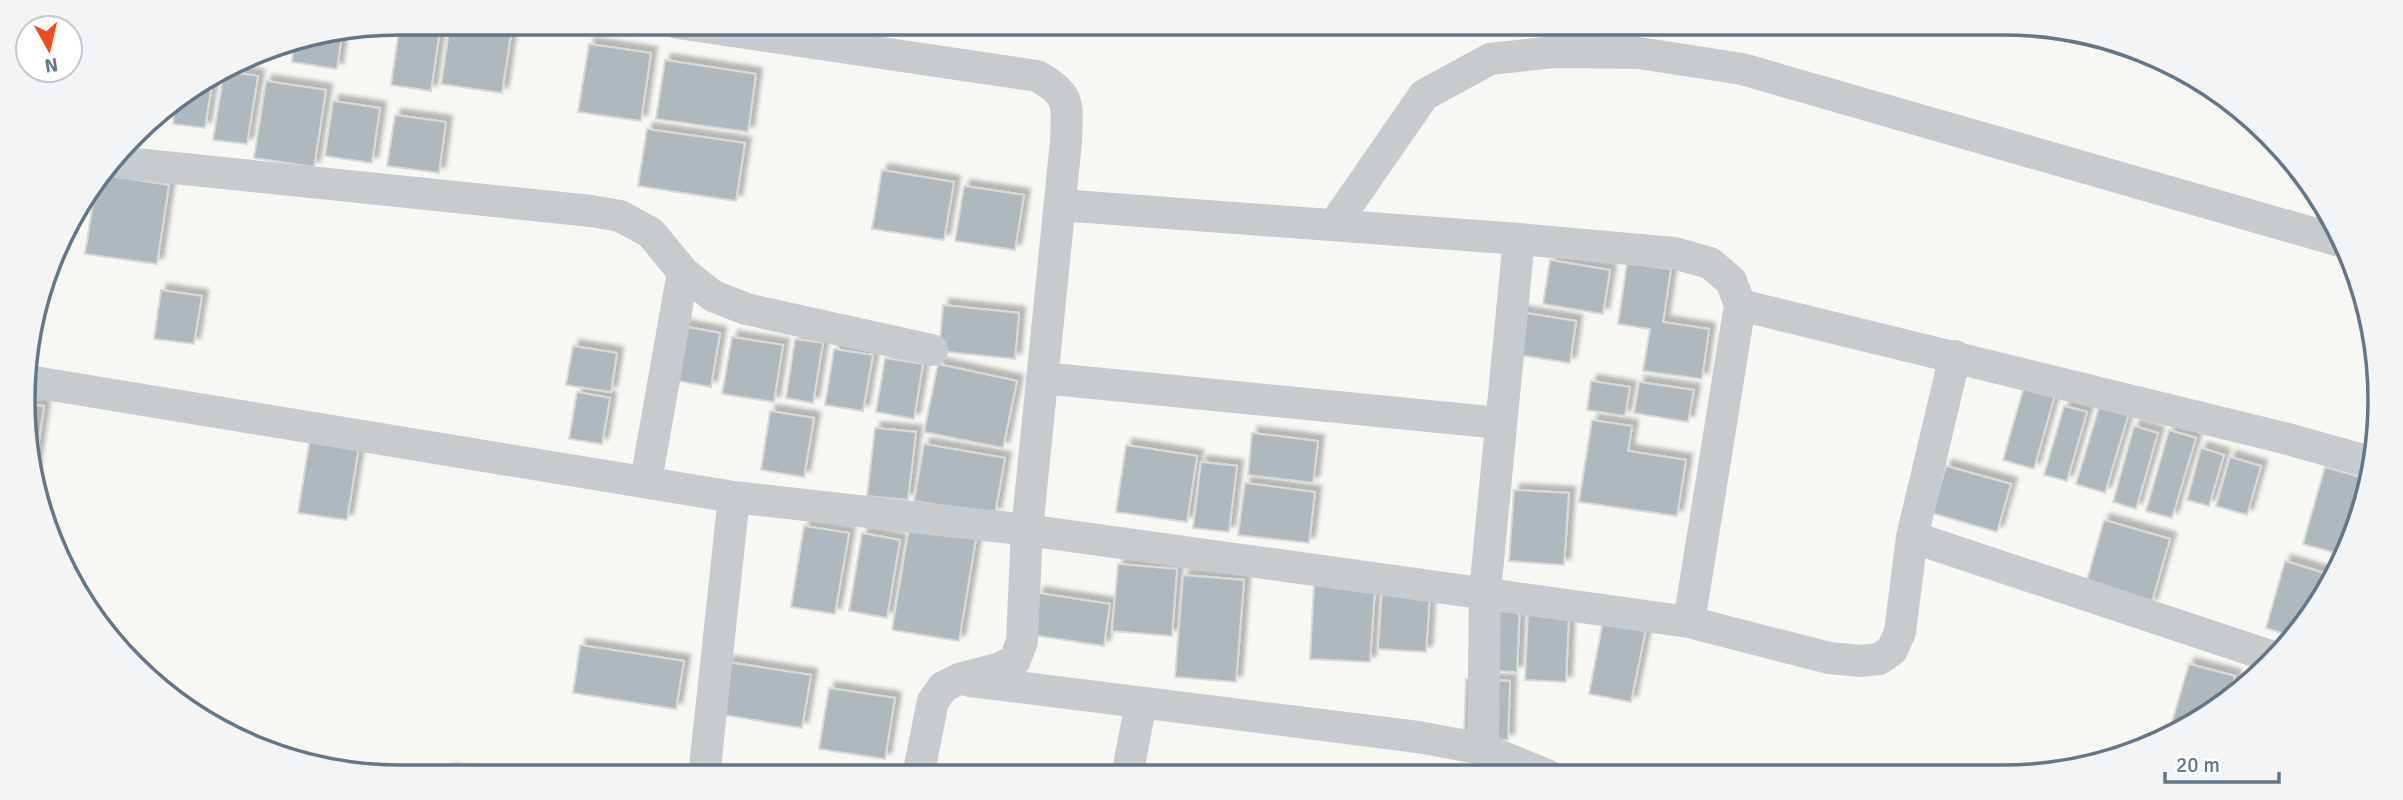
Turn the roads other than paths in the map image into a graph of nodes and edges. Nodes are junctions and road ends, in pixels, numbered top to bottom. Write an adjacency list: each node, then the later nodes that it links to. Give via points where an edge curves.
1 (759, 35): 3 (street, via 1037,76 1056,86 1067,104)
2 (123, 163): 7 (street, via 620,216 651,233)
3 (1060, 205): 4 (street); 11 (street)
4 (1334, 225): 5 (street, via 1424,95 1489,59 1555,52 1639,53 1742,69); 6 (street)
5 (2329, 238)
6 (1518, 239): 8 (street, via 1674,253 1710,263 1731,281); 13 (street)
7 (683, 272): 9 (street, via 713,296 746,309); 15 (street)
8 (1740, 305): 10 (street); 20 (street)
9 (932, 350)
10 (1955, 356): 14 (street); 18 (street)
11 (1042, 378): 13 (street); 17 (street)
12 (36, 382): 15 (street)
13 (1500, 423): 19 (street)
14 (2363, 460)
15 (646, 481): 16 (street)
16 (734, 497): 17 (street); 25 (street)
17 (1027, 530): 19 (street); 22 (street, via 1022,641 1015,660)
18 (1912, 537): 20 (street, via 1900,632 1892,650 1878,659 1829,659); 21 (street)
19 (1485, 592): 20 (street); 24 (street)
20 (1689, 622)
21 (2265, 654)
22 (959, 679): 23 (street); 26 (street, via 943,687 933,701)
23 (1141, 703): 24 (street); 27 (street)
24 (1483, 749): 28 (street)
25 (705, 765)
26 (920, 765)
27 (1129, 765)
28 (1522, 765)

